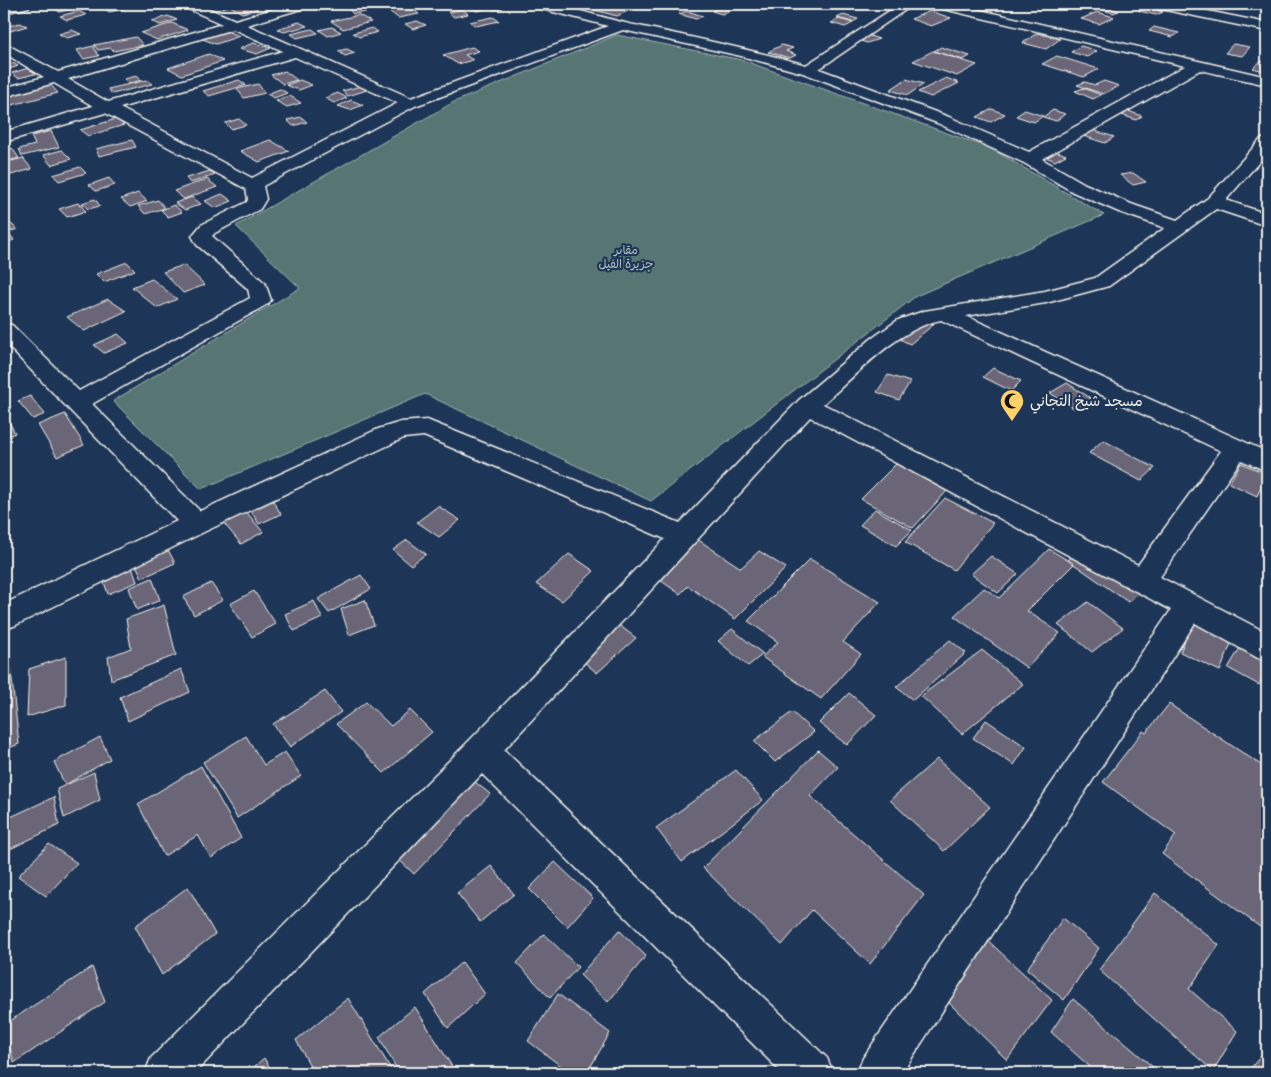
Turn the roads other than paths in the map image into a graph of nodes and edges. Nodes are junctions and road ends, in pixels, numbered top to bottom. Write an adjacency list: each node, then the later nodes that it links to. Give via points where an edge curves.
1 (25, 4): 8 (street)
2 (188, 4): 9 (street)
3 (304, 4): 9 (street)
4 (540, 4): 10 (street)
5 (908, 4): 15 (street)
6 (939, 4): 14 (street)
7 (1156, 4): 11 (street)
8 (4, 9)
9 (234, 24): 13 (street); 16 (street)
10 (622, 26): 15 (street, via 743,52); 19 (street)
11 (1267, 27)
12 (4, 47): 16 (street)
13 (296, 52): 19 (street); 20 (street)
14 (1198, 64): 17 (street); 23 (street)
15 (808, 70): 23 (street, via 943,120)
16 (56, 78): 18 (street); 20 (street)
17 (1267, 81)
18 (4, 94)
19 (410, 104): 24 (street)
20 (104, 106): 21 (street); 24 (street)
21 (4, 137)
22 (1267, 143): 25 (street)
23 (1030, 160): 27 (street, via 1079,188)
24 (254, 186): 30 (street, via 257,199 254,205 208,229 202,236 258,287 261,300)
25 (1214, 202): 26 (street); 27 (street)
26 (1267, 220)
27 (1178, 227): 28 (street, via 1102,282 1046,297)
28 (943, 312): 31 (street, via 906,325); 32 (street)
29 (7, 337): 30 (street)
30 (76, 403): 34 (street)
31 (807, 405): 35 (street); 36 (street)
32 (1236, 449): 33 (street); 36 (street)
33 (1267, 462)
34 (196, 524): 35 (street, via 401,430 427,428); 38 (street)
35 (683, 535): 40 (street)
36 (1142, 581): 37 (street)
37 (1190, 606): 39 (street); 43 (street)
38 (4, 617)
39 (1267, 648)
40 (482, 751): 41 (street); 42 (street)
41 (166, 1073)
42 (812, 1073)
43 (878, 1073)

